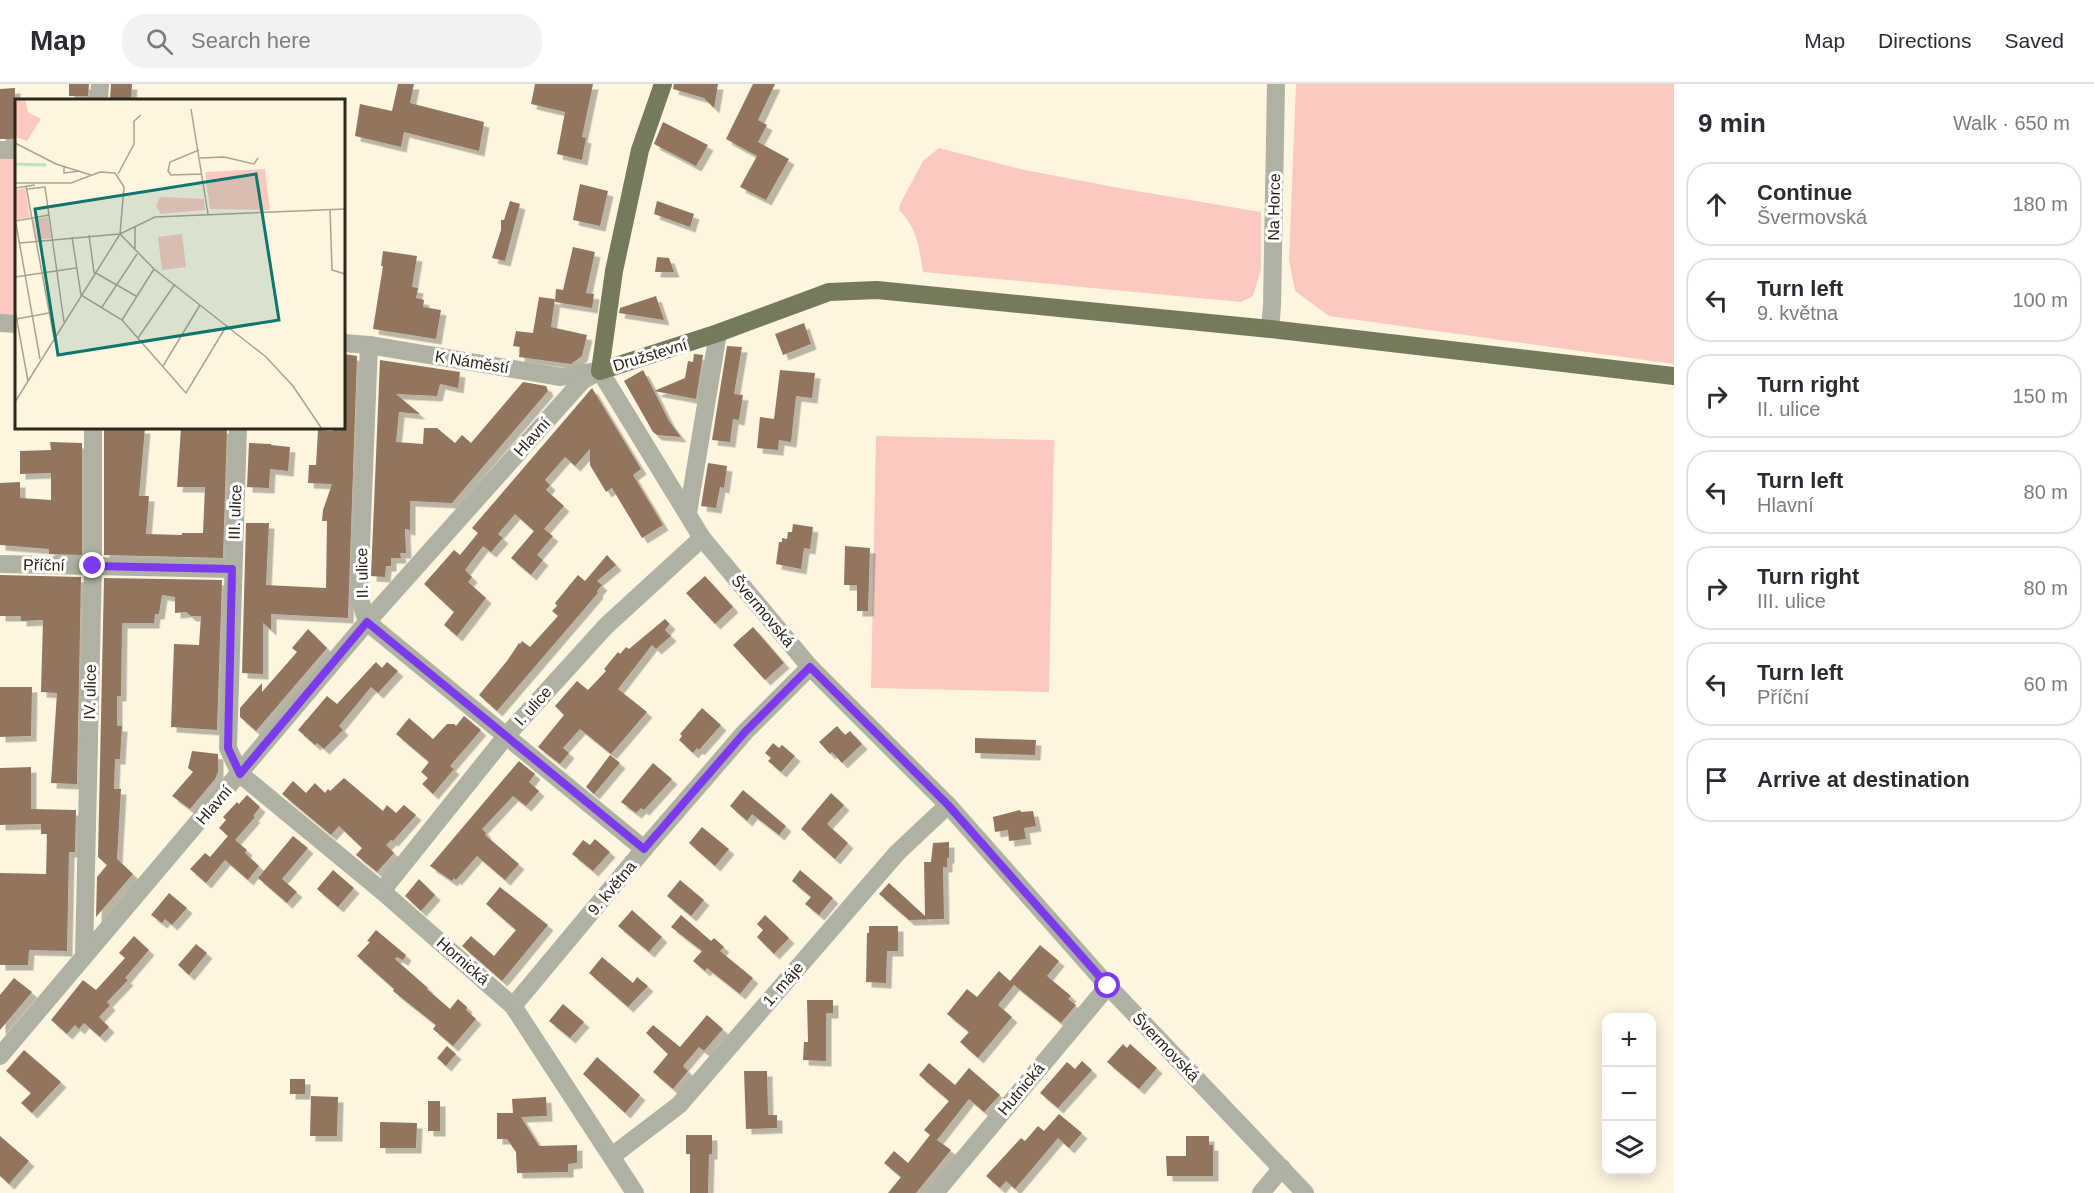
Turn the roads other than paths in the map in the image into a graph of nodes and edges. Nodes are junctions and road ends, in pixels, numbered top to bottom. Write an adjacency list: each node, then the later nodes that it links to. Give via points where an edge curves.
1 (100, 84): 4 (street)
2 (663, 84): 11 (main road, Družstevní, via 638,161 614,271)
3 (1276, 84): 7 (street, Na Horce)
4 (99, 99)
5 (0, 322): 6 (street)
6 (15, 324)
7 (1270, 329): 8 (main road, Družstevní, via 877,290 829,292); 12 (main road, Družstevní)
8 (718, 333): 11 (main road, Družstevní); 15 (street)
9 (345, 343): 10 (street, K Náměstí)
10 (369, 345): 11 (street, K Náměstí, via 561,377); 20 (street, II. ulice, via 359,596)
11 (600, 370): 15 (street, Švermovská); 20 (street, Hlavní, via 582,381)
12 (1674, 376)
13 (93, 429): 18 (street, IV. ulice)
14 (238, 429): 19 (street, III. ulice)
15 (688, 513): 16 (street, Švermovská)
16 (702, 538): 21 (street, Švermovská); 22 (street, I. ulice, via 606,626)
17 (0, 564): 18 (street, Příční)
18 (93, 566): 19 (street, Příční); 27 (street, IV. ulice)
19 (232, 569): 23 (street, III. ulice, via 228,748)
20 (367, 622): 22 (street, II. ulice); 23 (street, Hlavní)
21 (810, 667): 24 (street, Švermovská); 25 (street, 9. května, via 745,732)
22 (506, 736): 25 (street, II. ulice); 26 (street, I. ulice)
23 (240, 774): 26 (street, Hornická); 27 (street, Hlavní)
24 (948, 805): 28 (street, Švermovská); 31 (street, 1. máje, via 897,852 679,1105)
25 (644, 849): 29 (street, 9. května)
26 (382, 891): 29 (street, Hornická)
27 (84, 956): 30 (street, Hlavní)
28 (1108, 986): 32 (street, Švermovská); 34 (street, Hutnická)
29 (513, 1006): 31 (street, Hornická)
30 (0, 1056)
31 (612, 1156): 33 (street, Hornická)
32 (1282, 1168): 35 (street); 36 (street, Švermovská)
33 (635, 1193)
34 (934, 1193)
35 (1261, 1193)
36 (1305, 1193)

